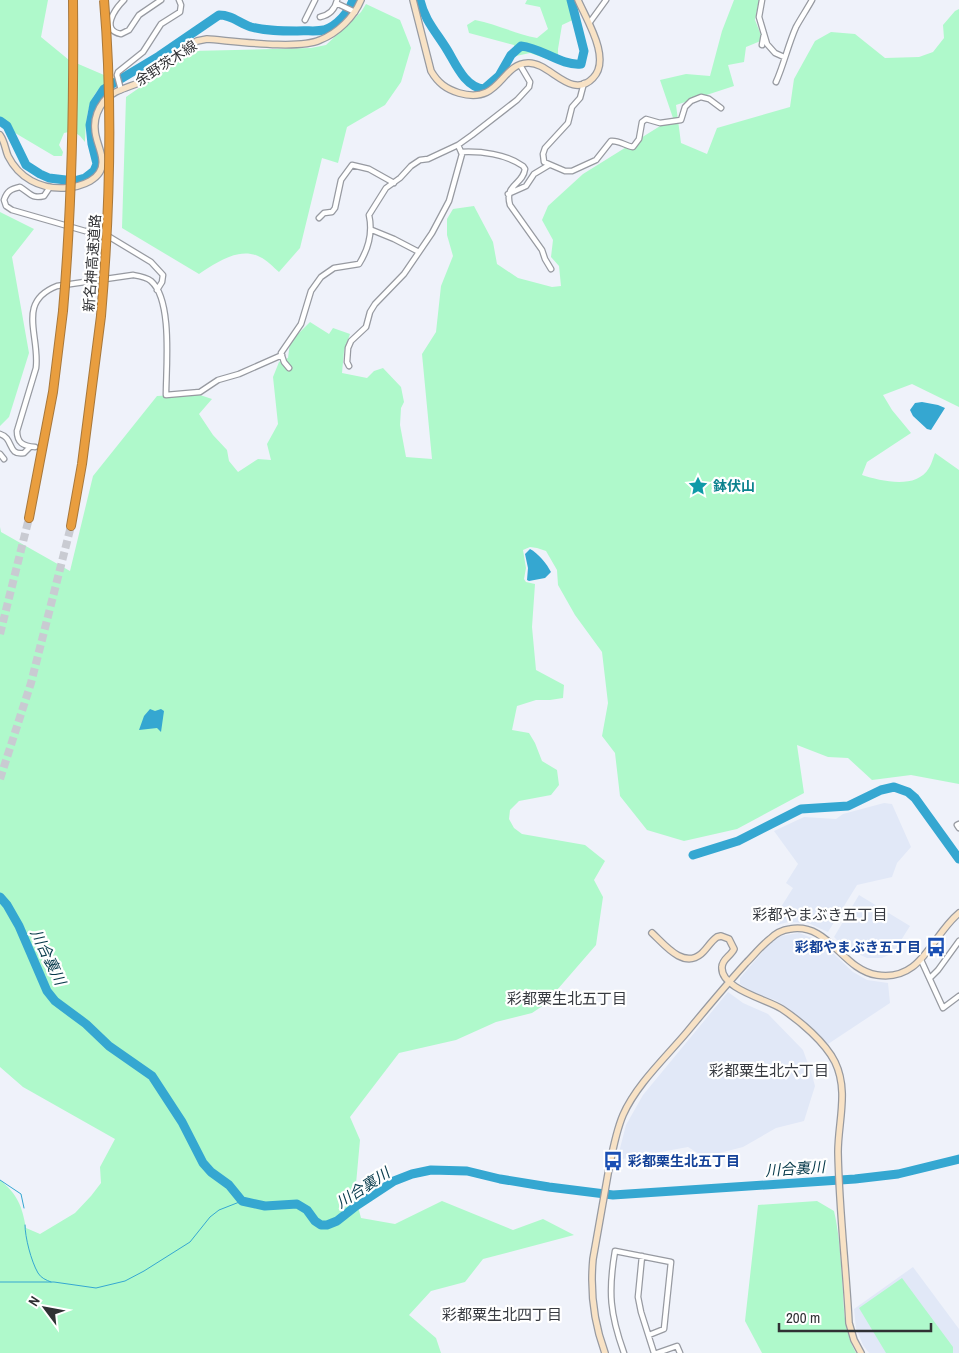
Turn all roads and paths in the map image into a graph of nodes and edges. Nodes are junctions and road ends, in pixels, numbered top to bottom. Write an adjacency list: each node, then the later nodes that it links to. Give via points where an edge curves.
1 (73, 0): 44 (highway, 新名神高速道路, bridge, via 73,164 69,243 53,392)
2 (104, 0): 45 (highway, 新名神高速道路, bridge, via 109,201 101,316)
3 (124, 0): 4 (street, via 114,11 110,26 121,34 129,30 139,15)
4 (161, 0)
5 (179, 0): 24 (street, via 180,12 161,24 143,52 120,69 117,75)
6 (315, 0): 16 (street)
7 (361, 0): 14 (street, 余野茨木線)
8 (413, 0): 21 (street, via 431,71 436,81 446,88 463,94 482,94 494,88)
9 (578, 0): 17 (street)
10 (606, 0): 17 (street)
11 (762, 0): 18 (street, via 759,17)
12 (812, 0): 20 (street)
13 (336, 1): 14 (street); 15 (street, via 333,9)
14 (354, 12): 24 (street, 余野茨木線, via 350,19 326,37 313,42 197,41 147,79)
15 (320, 18)
16 (305, 20)
17 (590, 22): 23 (street, via 600,64 594,77)
18 (764, 33): 19 (street); 20 (street, via 771,49)
19 (762, 45)
20 (784, 57): 22 (street, via 784,66)
21 (520, 65): 23 (street, via 536,64 571,84); 27 (street, via 530,82 529,87)
22 (776, 82)
23 (584, 83): 29 (street, via 568,123 545,148 544,162)
24 (120, 89): 31 (street, 余野茨木線, via 106,99 96,116 94,131 103,161 100,172 91,181 77,186)
25 (720, 108): 29 (street, via 701,97 685,107 681,120 660,123 646,119 633,147 611,141 596,160 572,171)
26 (0, 135): 31 (street, 余野茨木線, via 16,169 24,177)
27 (458, 145): 28 (street); 30 (street, via 415,163)
28 (461, 152): 32 (street, via 498,155 523,166 525,173); 35 (street, via 450,201)
29 (549, 165): 32 (street, via 534,174 526,186)
30 (394, 183): 33 (street, via 369,169 352,165 341,180 332,212); 34 (street, via 386,188 369,215)
31 (50, 188): 37 (street, via 44,196 37,198 20,187 13,188 6,194 6,206 85,231 103,233 160,271 162,282)
32 (508, 194): 36 (street, via 510,205 542,250)
33 (319, 218)
34 (372, 230): 35 (street); 38 (street, via 359,264 334,268 321,276 311,291 301,324)
35 (419, 252): 39 (street, via 404,274 375,304 366,327 351,341)
36 (551, 269)
37 (157, 290): 38 (street, via 165,309 166,395 200,392 218,380); 41 (street, via 152,281 133,276 57,286 40,296 32,314 37,347 36,368 17,431 21,444 32,447 18,454 7,438)
38 (282, 355): 40 (street)
39 (349, 366)
40 (289, 368)
41 (0, 434)
42 (0, 454): 43 (street)
43 (4, 459)
44 (28, 518)
45 (71, 526)
46 (959, 824): 47 (street)
47 (959, 828)
48 (959, 913): 51 (street, via 942,930)
49 (652, 933): 53 (street, via 676,954 689,960 701,954 716,937 729,939 734,949 723,962 722,970)
50 (959, 941): 52 (street)
51 (921, 960): 52 (street); 53 (street, via 893,975 871,974 856,966 823,936 804,929 790,929 771,937)
52 (930, 978): 54 (street, via 943,1008)
53 (730, 981): 57 (street, via 632,1099 614,1139 592,1278 594,1314); 61 (street, via 747,995 775,1005 820,1041 839,1072 843,1094 838,1152 849,1323)
54 (959, 996)
55 (642, 1256): 56 (street, via 638,1297); 56 (street, via 671,1262 664,1330); 58 (street, via 615,1251 611,1307)
56 (649, 1335): 59 (street)
57 (605, 1353)
58 (624, 1353)
59 (656, 1353): 60 (street, via 676,1346)
60 (680, 1353)
61 (862, 1353)

